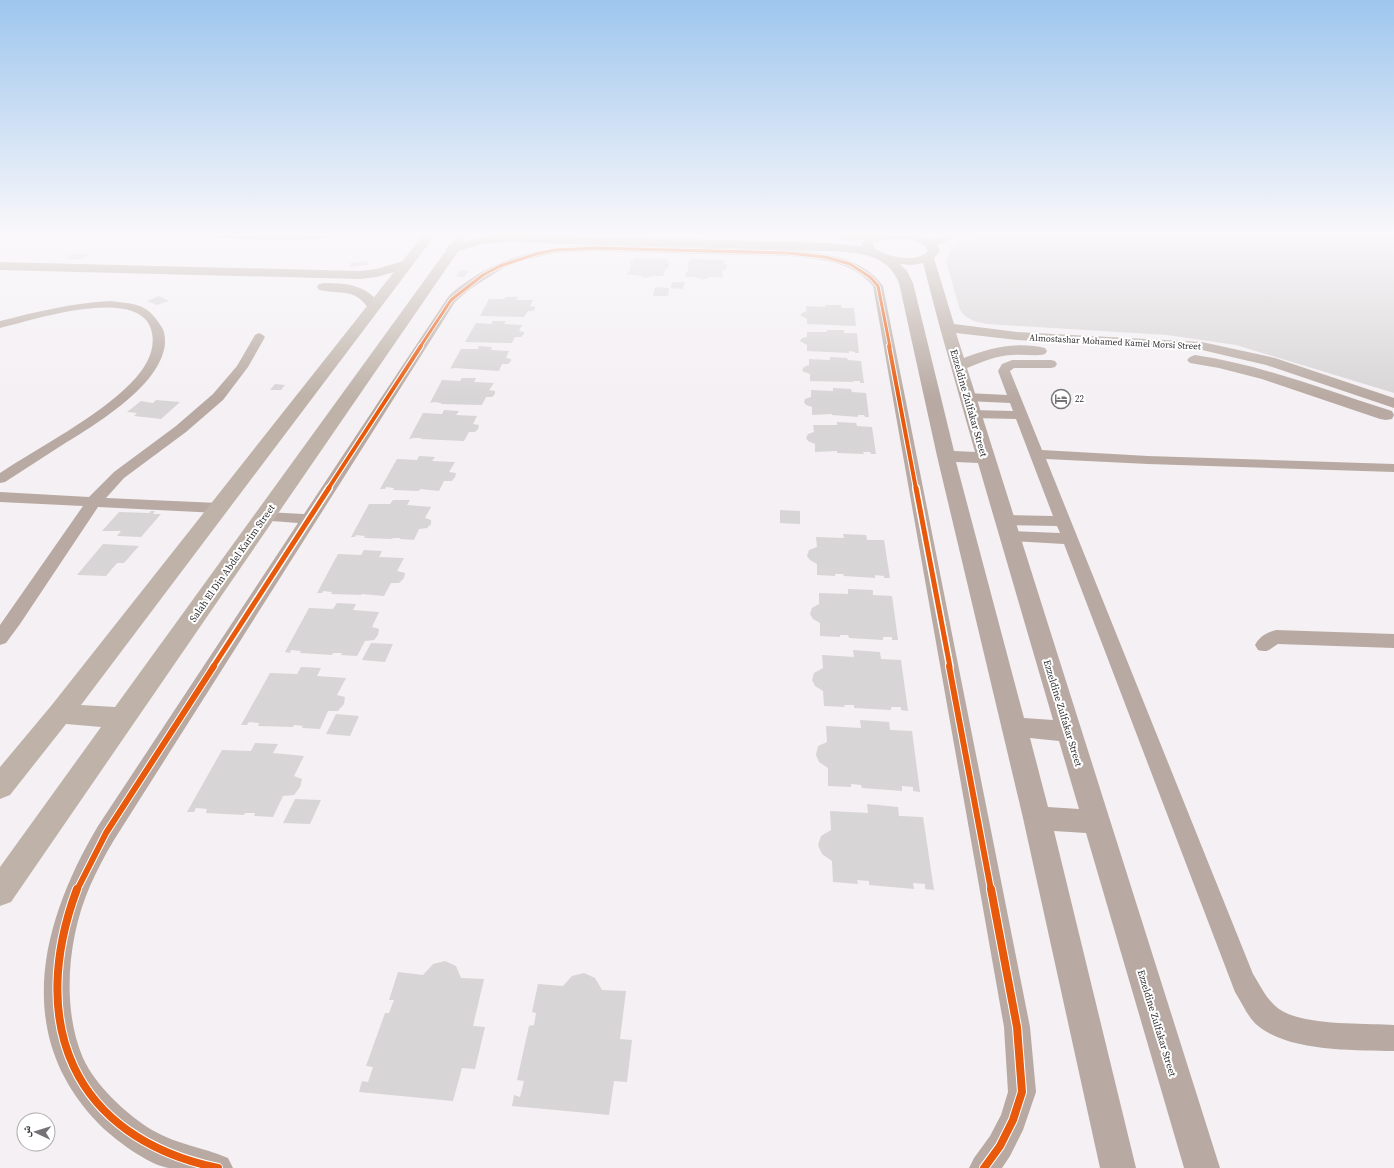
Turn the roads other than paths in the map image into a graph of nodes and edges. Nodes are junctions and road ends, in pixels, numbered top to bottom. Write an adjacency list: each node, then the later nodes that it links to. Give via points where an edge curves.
1 (346, 289): 10 (street, via 363,293)
2 (396, 289): 10 (main road, Salah El Din Abdel Karim Street)
3 (404, 289): 28 (main road, Salah El Din Abdel Karim Street)
4 (464, 289): 29 (street, via 451,300)
5 (878, 289): 45 (street, via 1017,1027 1022,1092 1013,1120 1000,1146)
6 (907, 289): 8 (street)
7 (938, 289): 9 (street, Ezzeldine Zulfakar Street)
8 (909, 294): 9 (street); 21 (street)
9 (939, 295): 12 (street, Ezzeldine Zulfakar Street)
10 (374, 306): 27 (main road, Salah El Din Abdel Karim Street)
11 (0, 325): 24 (street, via 76,306 121,305 138,308 149,314 160,336 159,348 153,363 127,394 106,411)
12 (947, 328): 15 (street, Ezzeldine Zulfakar Street); 16 (street, Almostashar Mohamed Kamel Morsi Street, via 1017,336 1202,346 1270,361)
13 (259, 337): 26 (street, via 242,367 218,397 181,429 119,475)
14 (1051, 364): 18 (street, via 1020,363 1006,367 1004,372)
15 (958, 366): 17 (street, Ezzeldine Zulfakar Street); 19 (street, Almostashar Mohamed Kamel Morsi Street, via 992,353 1013,350 1201,361 1267,377)
16 (1394, 403)
17 (970, 406): 18 (street); 22 (street, Ezzeldine Zulfakar Street)
18 (1018, 407): 20 (street)
19 (1394, 417)
20 (1037, 454): 23 (street); 31 (street)
21 (946, 456): 22 (street); 37 (street)
22 (986, 458): 30 (street, Ezzeldine Zulfakar Street)
23 (1394, 468)
24 (0, 481)
25 (0, 497): 26 (street)
26 (93, 502): 27 (street); 32 (street)
27 (218, 508): 35 (main road, Salah El Din Abdel Karim Street)
28 (264, 517): 29 (street); 36 (main road, Salah El Din Abdel Karim Street)
29 (309, 519): 44 (street, via 106,833 78,887 61,946 57,978 58,1009 64,1041 74,1070 91,1095 111,1118 136,1137 165,1152)
30 (1007, 528): 31 (street); 38 (street, Ezzeldine Zulfakar Street)
31 (1066, 530): 43 (street, via 1244,983 1257,1006 1272,1020 1292,1028 1318,1034)
32 (0, 638)
33 (1394, 641): 34 (street, via 1276,637)
34 (1264, 645)
35 (60, 713): 36 (main road); 39 (main road, Salah El Din Abdel Karim Street)
36 (121, 718): 42 (main road, Salah El Din Abdel Karim Street)
37 (1014, 727): 38 (street); 40 (street)
38 (1070, 732): 41 (street, Ezzeldine Zulfakar Street)
39 (0, 787)
40 (1037, 818): 41 (street); 46 (street)
41 (1096, 822): 47 (street, Ezzeldine Zulfakar Street)
42 (0, 892)
43 (1394, 1038)
44 (218, 1168)
45 (984, 1168)
46 (1118, 1168)
47 (1202, 1168)

